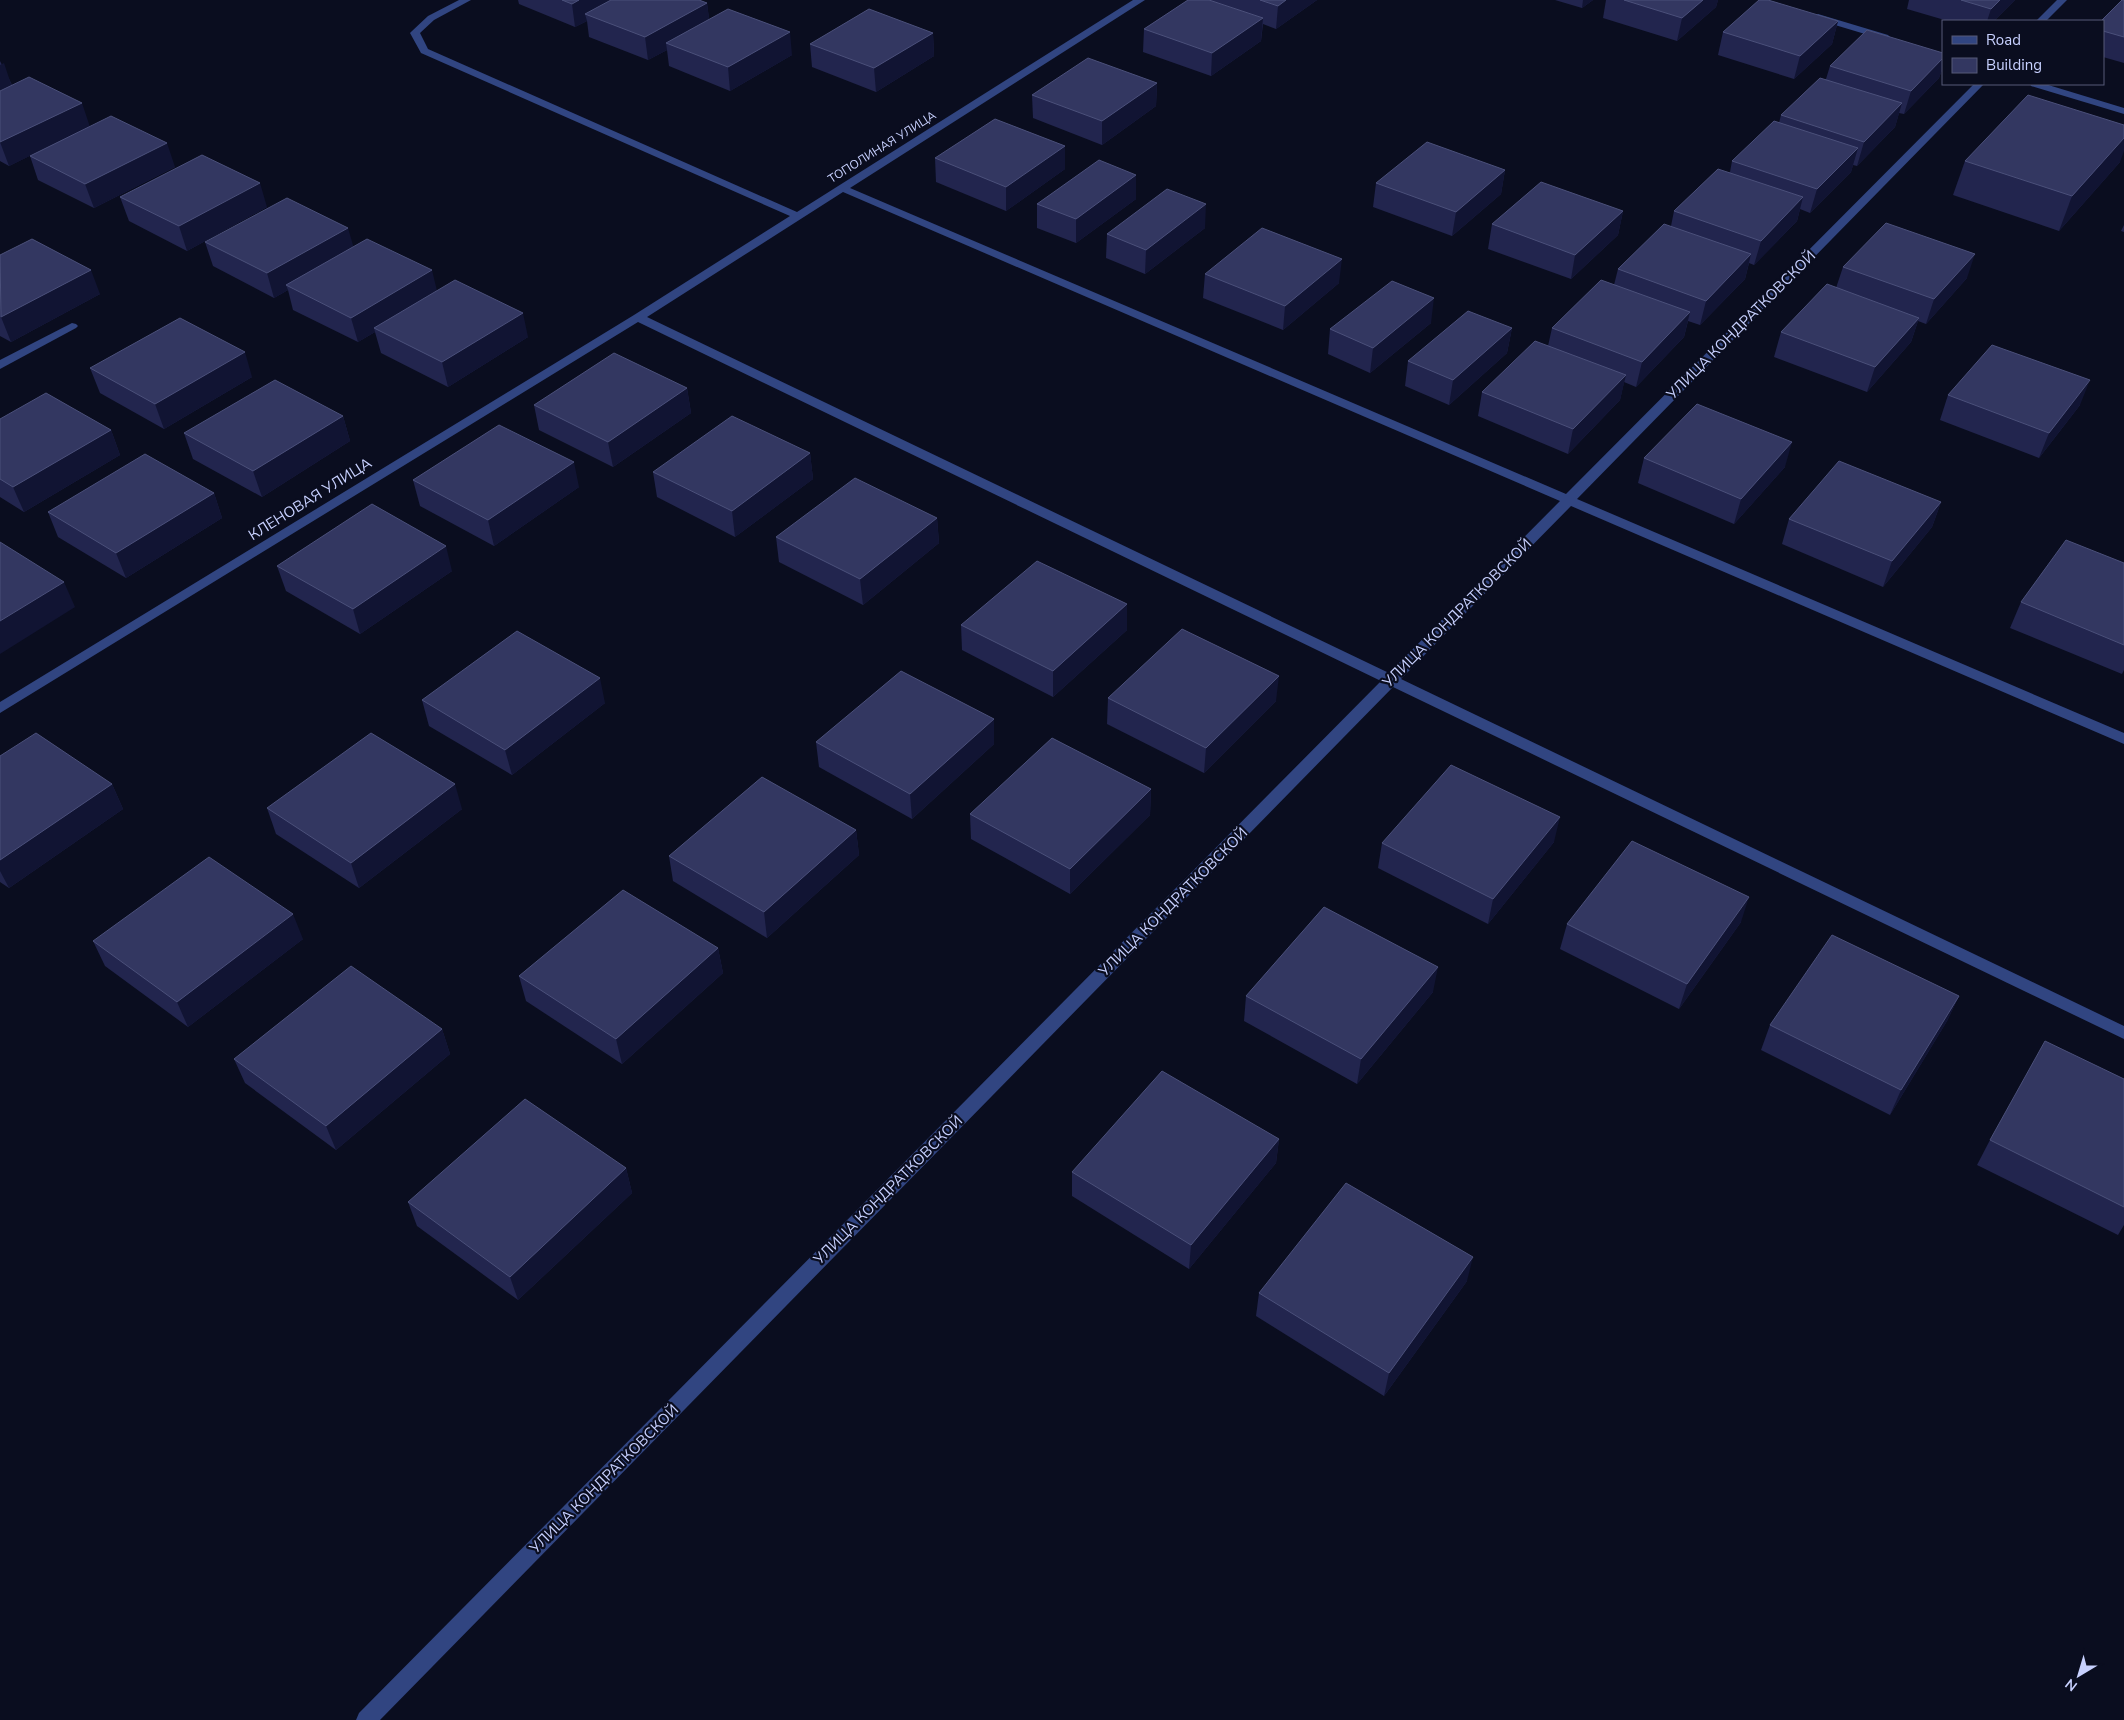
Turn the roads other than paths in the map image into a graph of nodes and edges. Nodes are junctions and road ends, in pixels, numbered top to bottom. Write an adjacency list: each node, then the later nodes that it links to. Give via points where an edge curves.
1 (466, 0): 11 (street, via 431,18 415,33 424,51)
2 (1140, 0): 10 (street, ТОПОЛИНАЯ УЛИЦА)
3 (2062, 0): 5 (street)
4 (1805, 13): 6 (street)
5 (2042, 20)
6 (1897, 41)
7 (1978, 85): 15 (street, УЛИЦА КОНДРАТКОВСКОЙ)
8 (2038, 85): 9 (street)
9 (2124, 111)
10 (842, 188): 11 (street, ТОПОЛИНАЯ УЛИЦА); 15 (street)
11 (796, 215): 12 (street, ТОПОЛИНАЯ УЛИЦА)
12 (638, 317): 16 (street); 17 (street, КЛЕНОВАЯ УЛИЦА)
13 (72, 326): 14 (street)
14 (0, 365)
15 (1570, 499): 16 (street, УЛИЦА КОНДРАТКОВСКОЙ); 18 (street)
16 (1391, 680): 19 (street); 20 (street, УЛИЦА КОНДРАТКОВСКОЙ)
17 (0, 708)
18 (2124, 739)
19 (2124, 1033)
20 (366, 1720)

